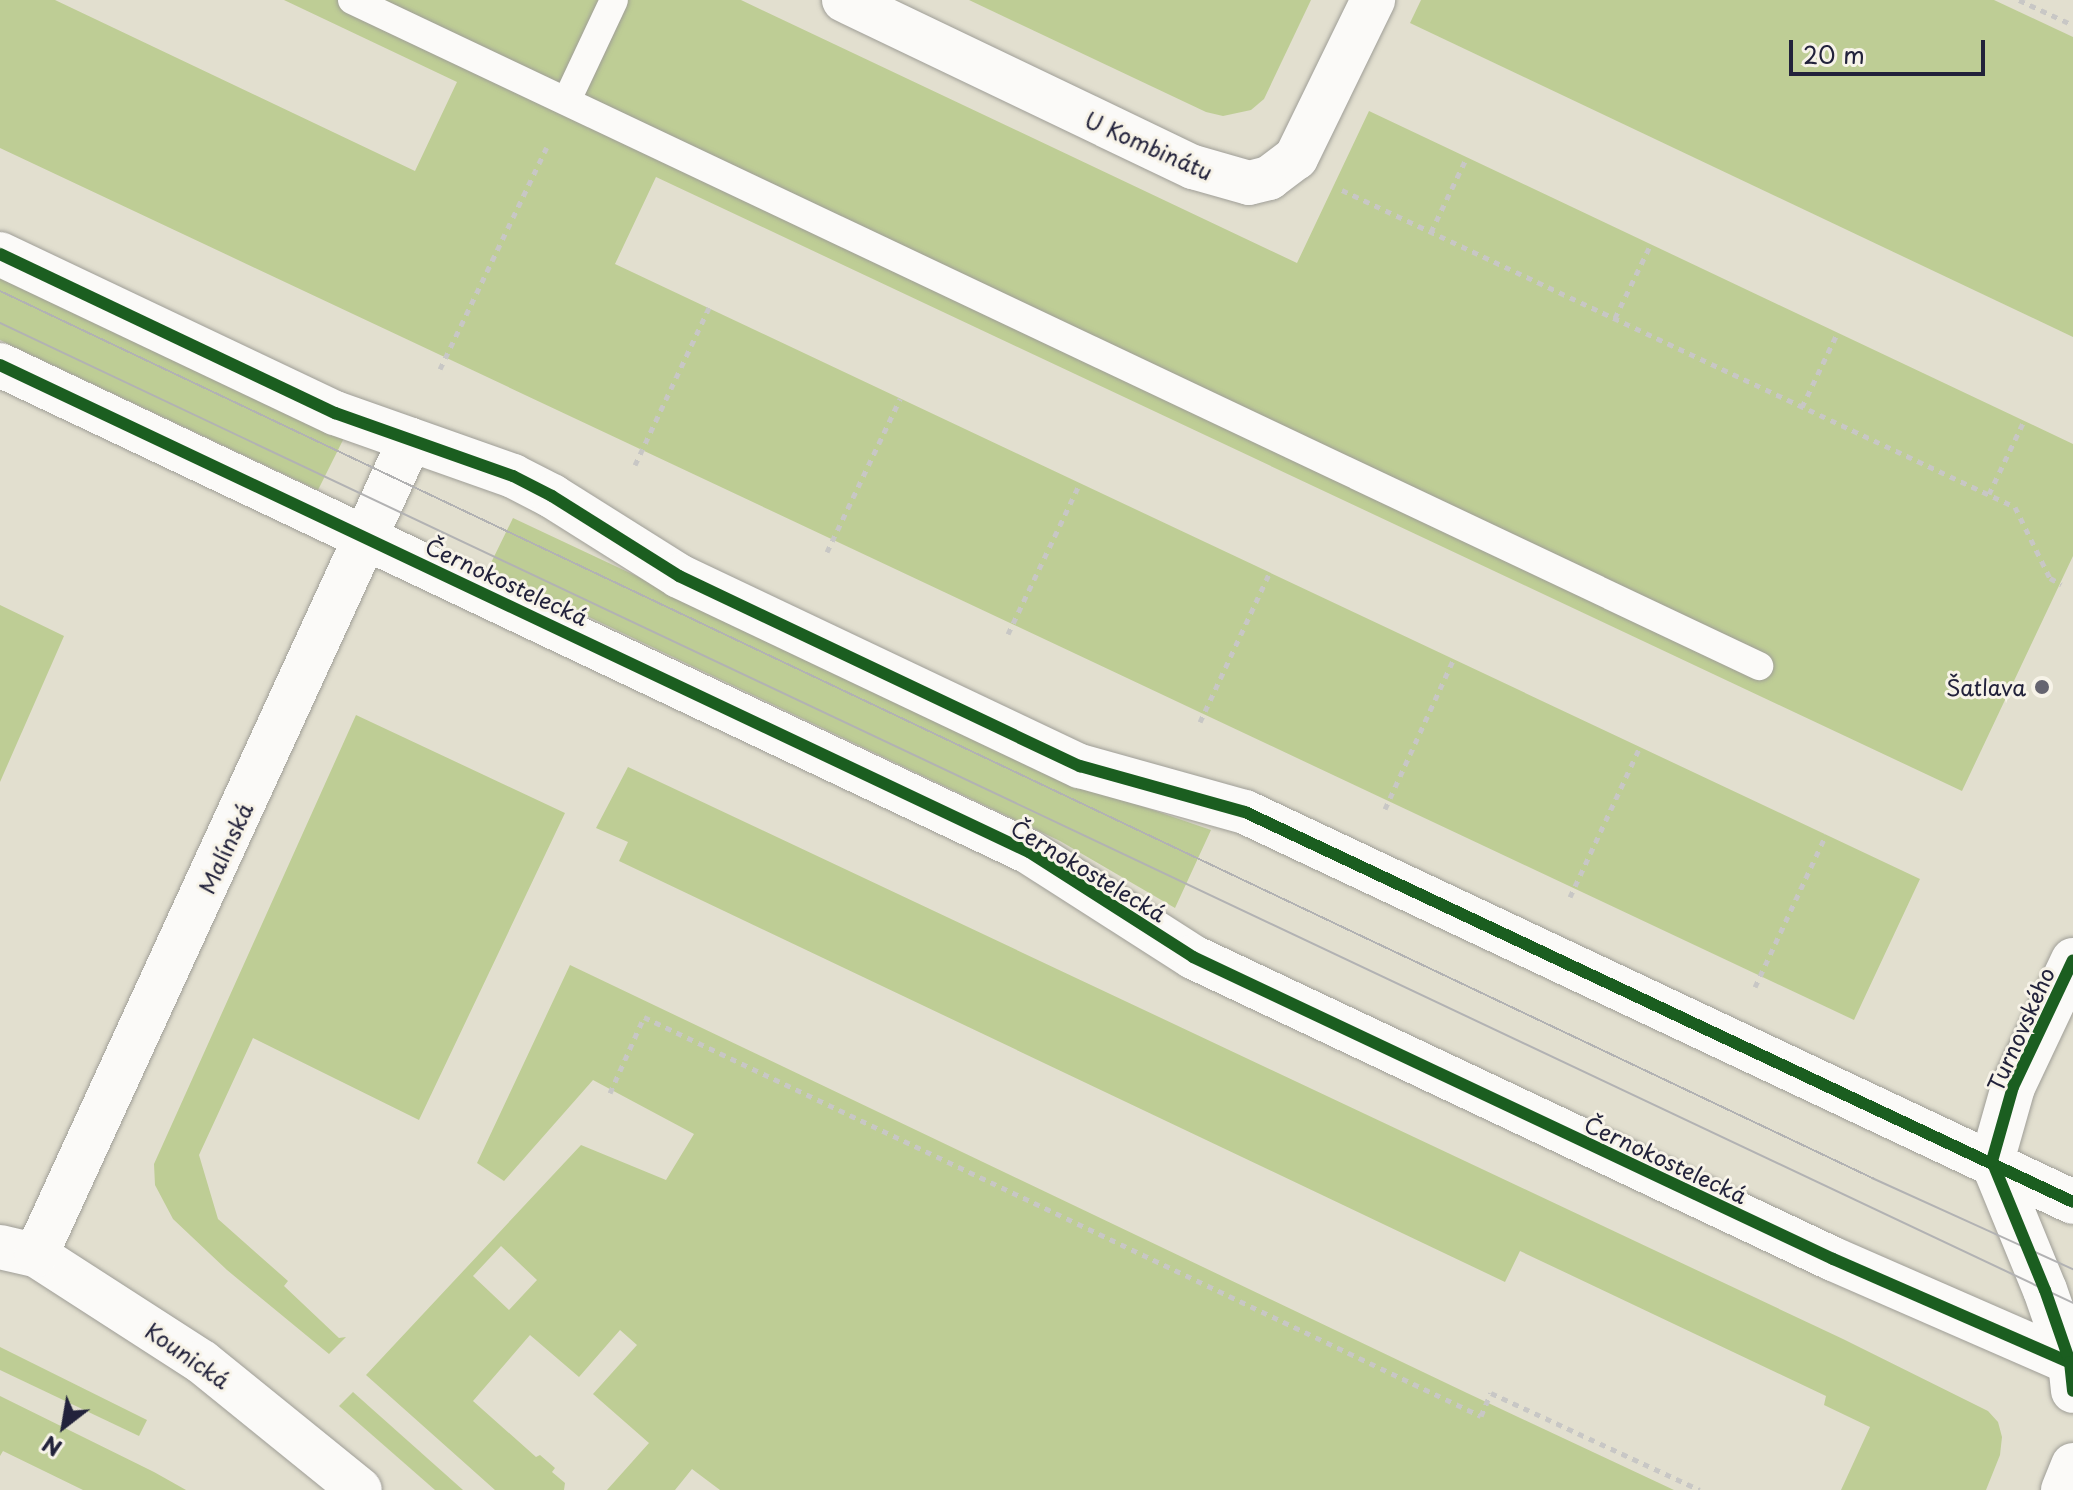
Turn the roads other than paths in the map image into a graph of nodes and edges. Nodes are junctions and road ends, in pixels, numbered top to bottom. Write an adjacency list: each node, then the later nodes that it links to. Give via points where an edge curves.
1 (352, 0): 5 (lane)
2 (614, 0): 5 (lane)
3 (844, 0): 4 (main road, U Kombinátu, via 1193,167 1249,183 1276,174 1296,158)
4 (1373, 0)
5 (567, 100): 10 (lane)
6 (0, 254): 8 (main road, via 335,413)
7 (0, 365): 9 (main road, Černokostelecká)
8 (410, 440): 9 (main road, Malínská); 12 (main road, via 513,476 679,576 1080,766 1245,812)
9 (367, 538): 14 (main road, Malínská); 15 (main road, Černokostelecká, via 1029,852 1193,957)
10 (1759, 666)
11 (2073, 960): 12 (main road, Turnovského, via 2013,1087)
12 (1992, 1161): 13 (main road); 15 (main road)
13 (2073, 1202)
14 (18, 1251): 17 (main road, Kounická, via 202,1362)
15 (2072, 1372)
16 (2073, 1465): 18 (main road)
17 (360, 1490)
18 (2063, 1490)

